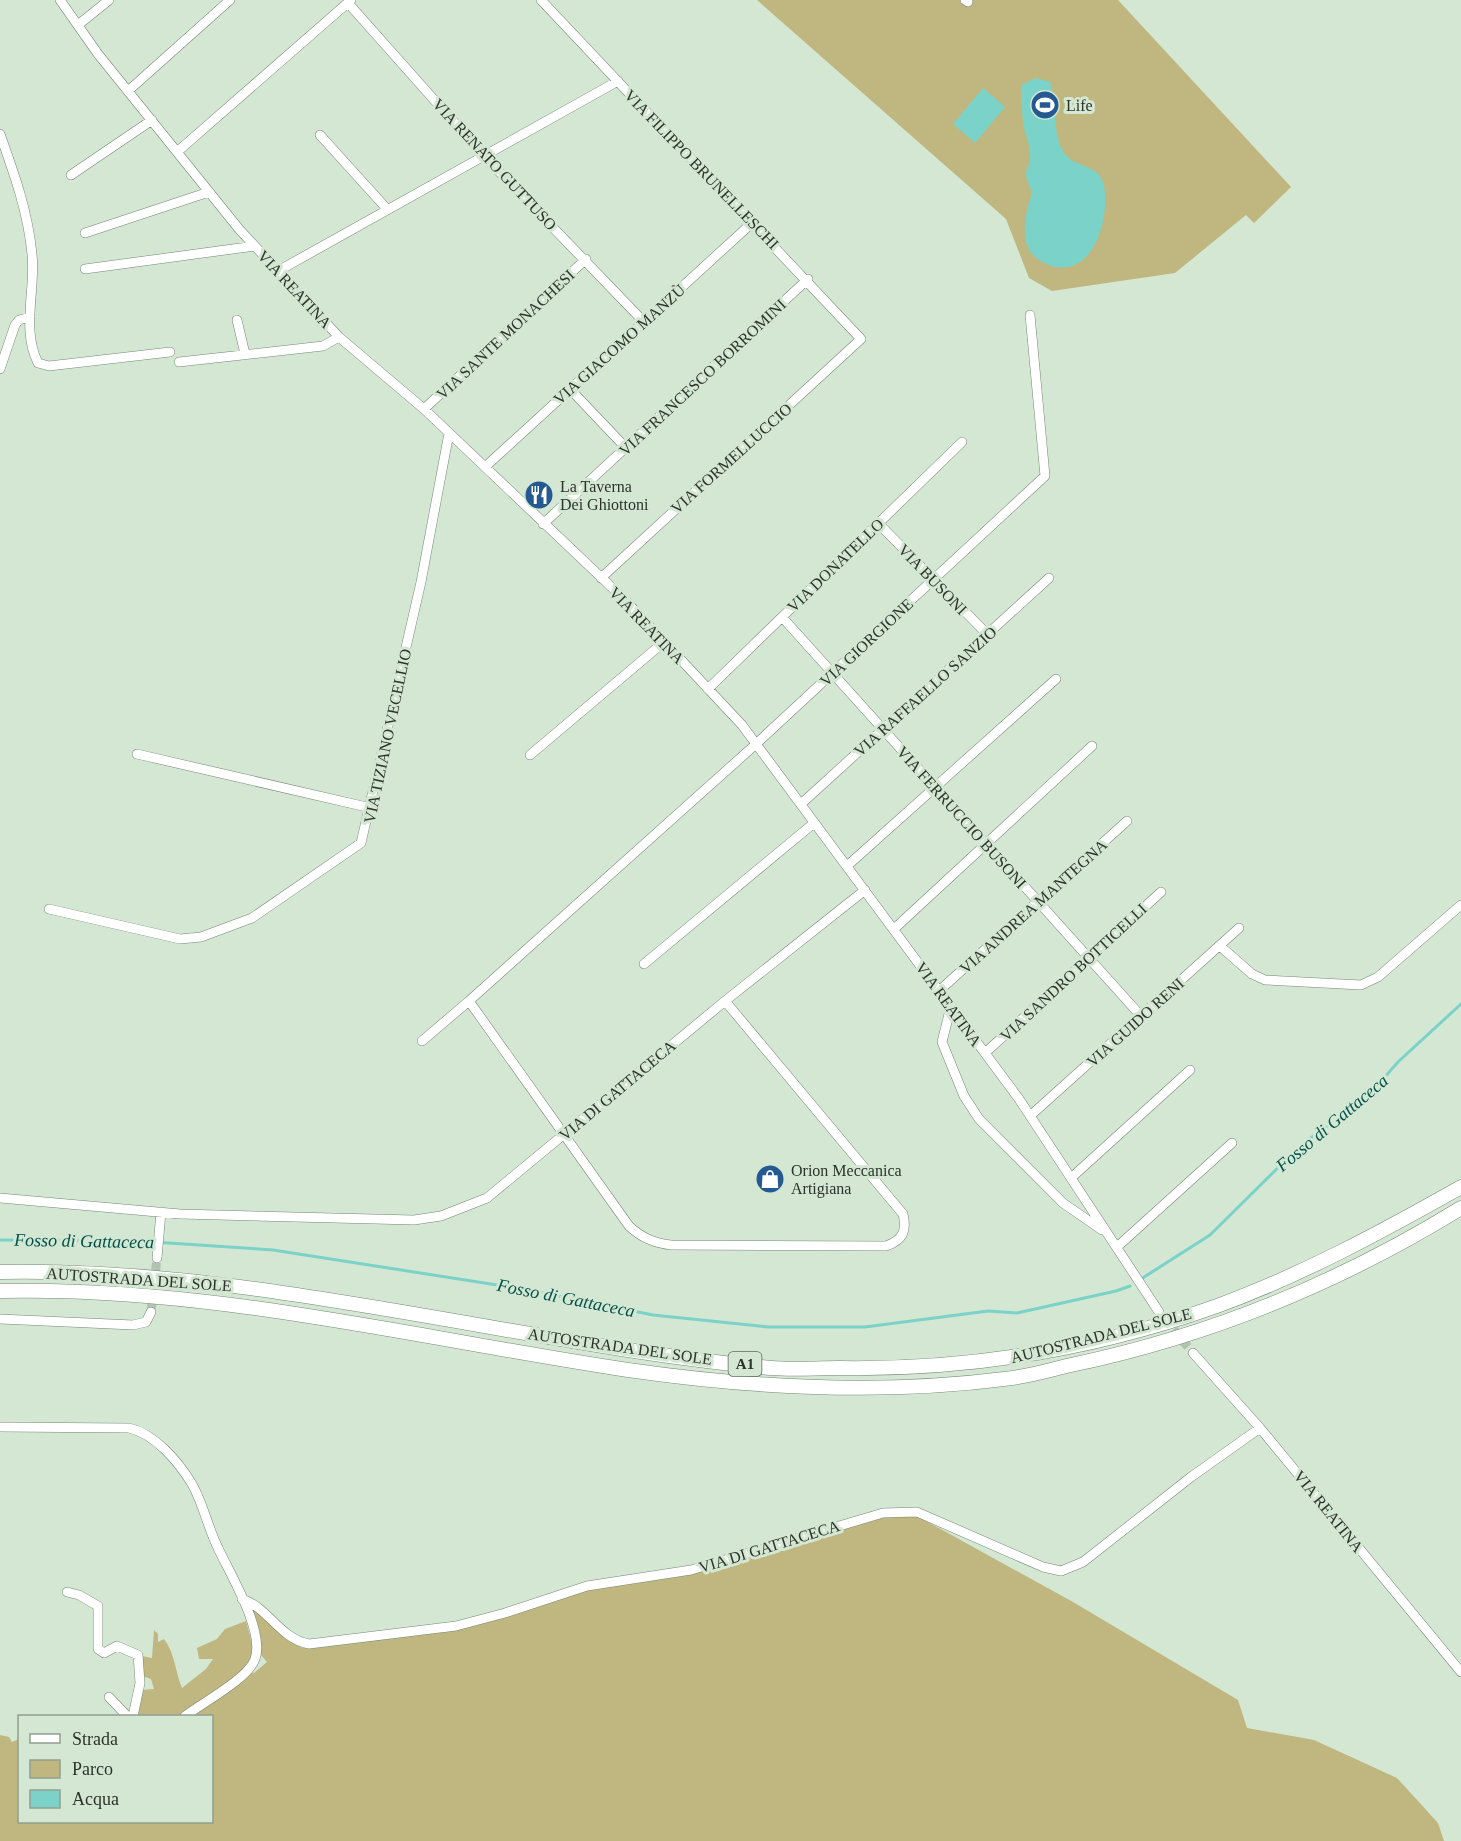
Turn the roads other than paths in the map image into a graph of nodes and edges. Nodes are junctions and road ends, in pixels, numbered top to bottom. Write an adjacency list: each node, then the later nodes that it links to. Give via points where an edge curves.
1 (60, 0): 6 (street, VIA REATINA)
2 (109, 0): 6 (street)
3 (230, 0): 8 (street)
4 (542, 0): 7 (street, VIA FILIPPO BRUNELLESCHI)
5 (350, 1): 12 (street); 13 (street, VIA RENATO GUTTUSO)
6 (78, 25): 8 (street, VIA REATINA)
7 (618, 81): 13 (street); 17 (street, VIA FILIPPO BRUNELLESCHI)
8 (128, 91): 9 (street, VIA REATINA)
9 (152, 120): 12 (street, VIA REATINA); 14 (street)
10 (0, 134): 25 (street, via 17,183 30,240)
11 (320, 135): 16 (street)
12 (177, 152): 15 (street, VIA REATINA)
13 (484, 156): 16 (street); 20 (street, VIA RENATO GUTTUSO)
14 (71, 175)
15 (209, 192): 18 (street); 19 (street, VIA REATINA)
16 (387, 209): 22 (street)
17 (753, 222): 23 (street, VIA FILIPPO BRUNELLESCHI); 27 (street, VIA GIACOMO MANZÙ)
18 (85, 233)
19 (255, 246): 21 (street); 22 (street, VIA REATINA)
20 (586, 259): 27 (street, VIA RENATO GUTTUSO); 35 (street, VIA SANTE MONACHESI)
21 (85, 269)
22 (278, 271): 28 (street, VIA REATINA)
23 (807, 279): 29 (street, VIA FILIPPO BRUNELLESCHI); 38 (street, VIA FRANCESCO BORROMINI)
24 (1030, 315): 44 (street, VIA GIORGIONE, via 1045,476)
25 (30, 317): 30 (street, via 32,344 36,359 43,366); 33 (street, via 15,325)
26 (237, 320): 31 (street)
27 (644, 322): 34 (street, VIA GIACOMO MANZÙ)
28 (339, 337): 31 (street, via 323,346); 35 (street, VIA REATINA)
29 (861, 339): 42 (street, VIA FORMELLUCCIO)
30 (170, 352)
31 (245, 354): 32 (street)
32 (179, 362)
33 (0, 369)
34 (570, 389): 38 (street); 39 (street, VIA GIACOMO MANZÙ)
35 (424, 409): 36 (street, VIA REATINA)
36 (449, 433): 39 (street, VIA REATINA); 58 (street, VIA TIZIANO VECELLIO)
37 (962, 442): 40 (street, VIA DONATELLO)
38 (626, 448): 41 (street, VIA FRANCESCO BORROMINI)
39 (485, 467): 41 (street, VIA REATINA)
40 (879, 523): 44 (street, VIA BUSONI); 45 (street, VIA DONATELLO)
41 (543, 524): 42 (street, VIA REATINA)
42 (600, 578): 47 (street, VIA REATINA)
43 (1049, 578): 46 (street, VIA RAFFAELLO SANZIO)
44 (934, 580): 46 (street, VIA BUSONI); 48 (street, VIA GIORGIONE)
45 (782, 617): 48 (street, VIA FERRUCCIO BUSONI); 50 (street, VIA DONATELLO)
46 (987, 634): 51 (street, VIA RAFFAELLO SANZIO)
47 (664, 642): 50 (street, VIA REATINA); 55 (street)
48 (833, 673): 51 (street, VIA FERRUCCIO BUSONI); 52 (street, VIA GIORGIONE)
49 (1056, 679): 56 (street)
50 (708, 689): 52 (street, VIA REATINA)
51 (883, 729): 56 (street, VIA FERRUCCIO BUSONI); 57 (street, VIA RAFFAELLO SANZIO)
52 (756, 744): 57 (street, VIA REATINA); 74 (street, VIA GIORGIONE)
53 (1092, 746): 61 (street)
54 (137, 754): 58 (street)
55 (530, 755)
56 (935, 787): 61 (street, VIA FERRUCCIO BUSONI); 62 (street)
57 (801, 804): 60 (street, VIA REATINA)
58 (371, 808): 67 (street, VIA TIZIANO VECELLIO, via 363,840 354,850 258,915 201,938 180,939)
59 (1127, 821): 65 (street, VIA ANDREA MANTEGNA)
60 (814, 823): 62 (street, VIA REATINA); 72 (street)
61 (986, 844): 65 (street, VIA FERRUCCIO BUSONI); 69 (street)
62 (847, 866): 63 (street, VIA REATINA)
63 (865, 890): 69 (street, VIA REATINA); 75 (street, VIA DI GATTACECA)
64 (1161, 891): 71 (street, VIA SANDRO BOTTICELLI)
65 (1038, 902): 71 (street, VIA FERRUCCIO BUSONI); 73 (street, VIA ANDREA MANTEGNA)
66 (1461, 905): 70 (street, via 1378,977 1361,985 1265,980 1252,974)
67 (49, 909)
68 (1239, 928): 70 (street, VIA GUIDO RENI)
69 (894, 929): 73 (street, VIA REATINA)
70 (1220, 946): 77 (street, VIA GUIDO RENI)
71 (1089, 958): 77 (street, VIA FERRUCCIO BUSONI); 79 (street, VIA SANDRO BOTTICELLI)
72 (644, 964)
73 (940, 990): 76 (street, VIA REATINA)
74 (469, 1001): 78 (street, VIA GIORGIONE); 82 (street)
75 (725, 1001): 82 (street, VIA DI GATTACECA); 82 (street, via 903,1214 906,1224 897,1242 886,1246 658,1243 640,1236 629,1226)
76 (951, 1006): 79 (street, VIA REATINA); 89 (street, via 942,1042 964,1096 979,1119 1063,1203)
77 (1141, 1016): 81 (street, VIA GUIDO RENI)
78 (422, 1041)
79 (985, 1053): 81 (street, VIA REATINA)
80 (1190, 1070): 84 (street)
81 (1030, 1116): 84 (street, VIA REATINA)
82 (564, 1133): 88 (street, VIA DI GATTACECA, via 487,1198 441,1216 402,1220)
83 (1232, 1143): 90 (street)
84 (1071, 1178): 89 (street, VIA REATINA)
85 (1461, 1187): 92 (highway, AUTOSTRADA DEL SOLE / A1, via 1311,1266 1216,1306 1011,1359 899,1369 774,1368 633,1350 298,1294 188,1280 48,1271)
86 (0, 1198): 88 (street, VIA DI GATTACECA)
87 (1461, 1208): 93 (highway, AUTOSTRADA DEL SOLE / A1, via 1318,1285 1219,1324 1119,1355 1007,1379 898,1388 775,1387 629,1370 297,1312 186,1300)
88 (161, 1212): 91 (street)
89 (1108, 1234): 90 (street, VIA REATINA)
90 (1117, 1247): 95 (street, VIA REATINA)
91 (157, 1258)
92 (0, 1272)
93 (0, 1291)
94 (151, 1312): 96 (street, via 146,1322 133,1325)
95 (1159, 1312)
96 (0, 1319)
97 (1193, 1353): 99 (street, VIA REATINA)
98 (0, 1427): 101 (street, via 145,1431 192,1484)
99 (1260, 1428): 101 (street, VIA DI GATTACECA, via 1083,1562 1061,1571 1042,1567 940,1520 917,1512 900,1512 860,1518 691,1570 587,1586 494,1617 406,1633 297,1642 258,1605); 102 (street, VIA REATINA)
100 (67, 1592): 105 (street, via 98,1606 98,1649 104,1653 117,1647 138,1654 140,1683)
101 (242, 1599): 106 (street, via 257,1642 256,1659 238,1680)
102 (1461, 1672)
103 (109, 1697): 104 (street)
104 (126, 1715)
105 (134, 1715)
106 (186, 1715)

